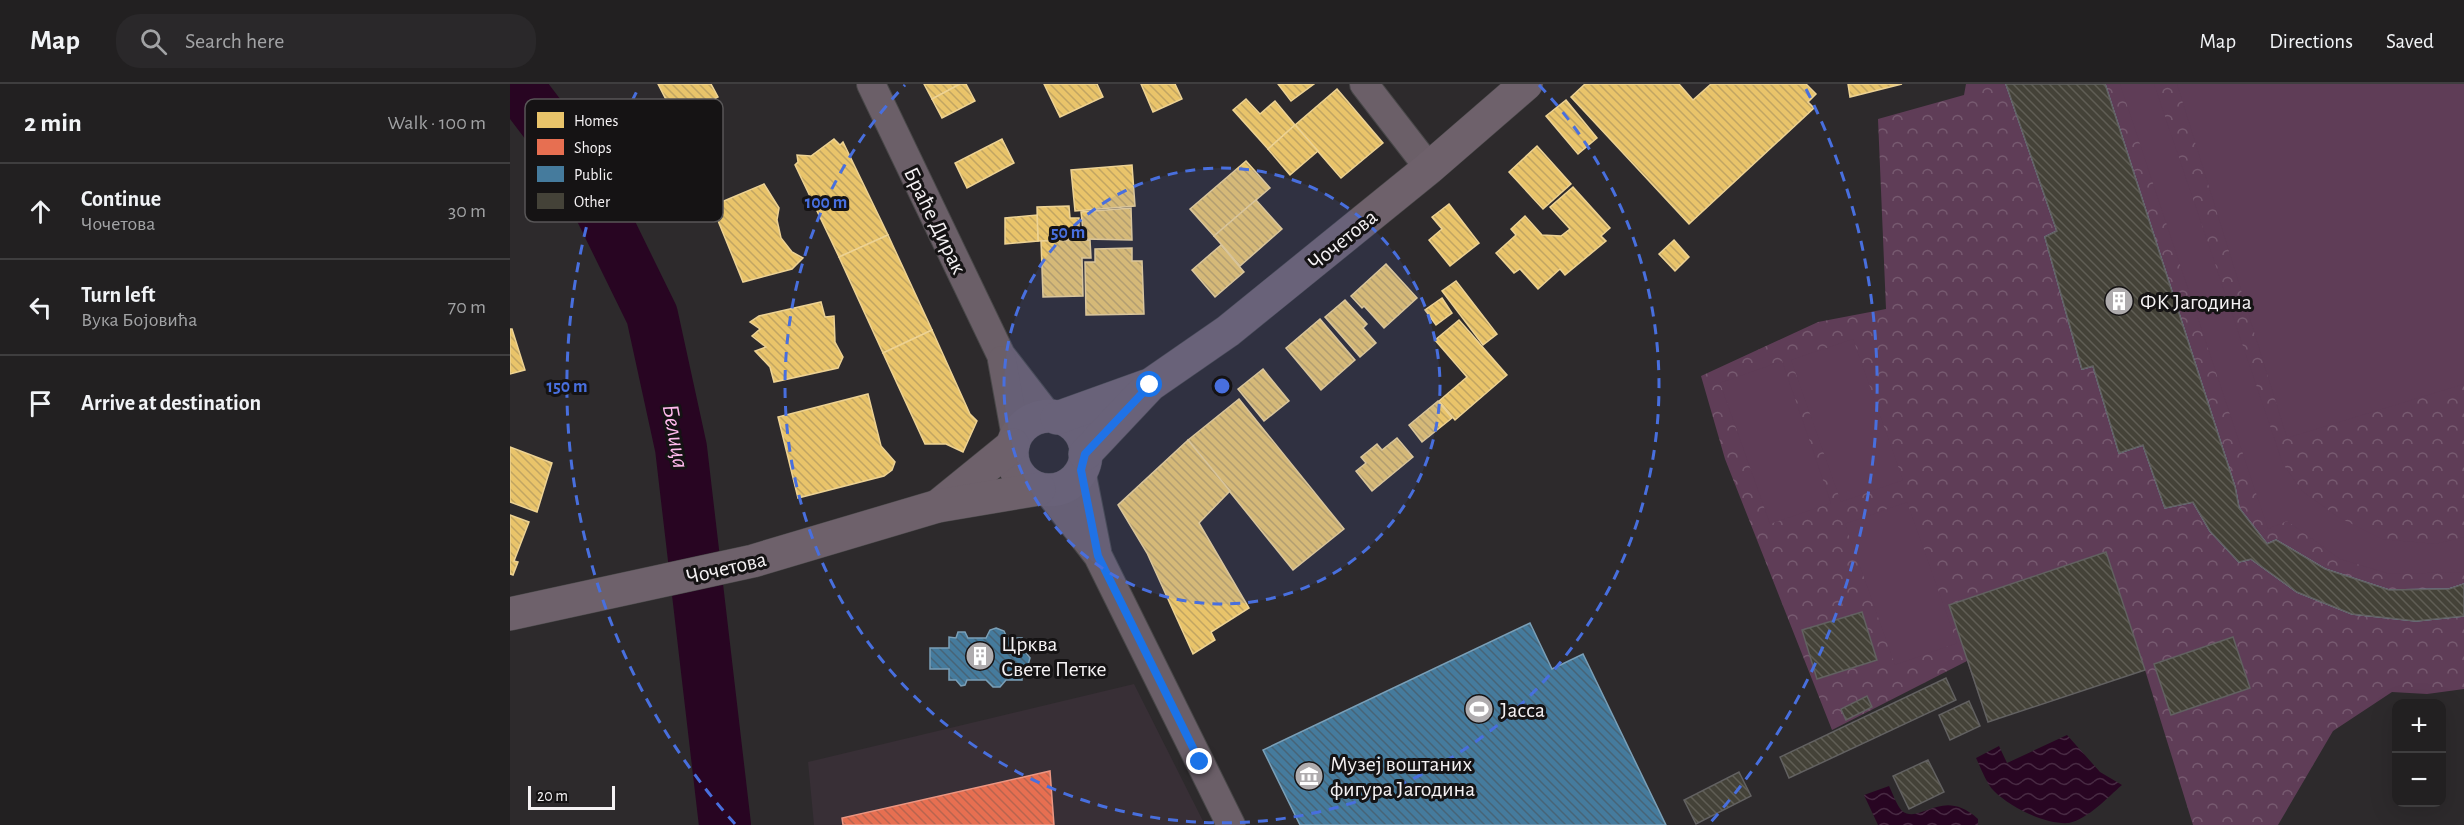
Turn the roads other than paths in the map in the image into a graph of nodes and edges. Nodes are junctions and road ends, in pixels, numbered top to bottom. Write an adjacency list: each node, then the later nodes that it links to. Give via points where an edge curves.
1 (871, 84): 5 (street, Браће Дирак)
2 (1364, 84): 4 (street)
3 (1526, 84): 4 (street, Чочетова)
4 (1429, 168): 6 (street, Чочетова, via 1228,331)
5 (1001, 355): 7 (street, Браће Дирак); 8 (street, Браће Дирак)
6 (1150, 385): 7 (street, Чочетова); 9 (street, Чочетова)
7 (1053, 417): 8 (street, Чочетова, via 1033,420); 9 (street, via 1078,431)
8 (1014, 441): 10 (street, via 1012,454 1017,472 1030,485); 11 (street, Чочетова)
9 (1083, 462): 10 (street, Чочетова, via 1071,483); 12 (street)
10 (1043, 489): 11 (street, Чочетова); 12 (street)
11 (938, 506): 13 (street, Чочетова, via 753,561)
12 (1098, 556): 14 (street)
13 (510, 614)
14 (1231, 825)

